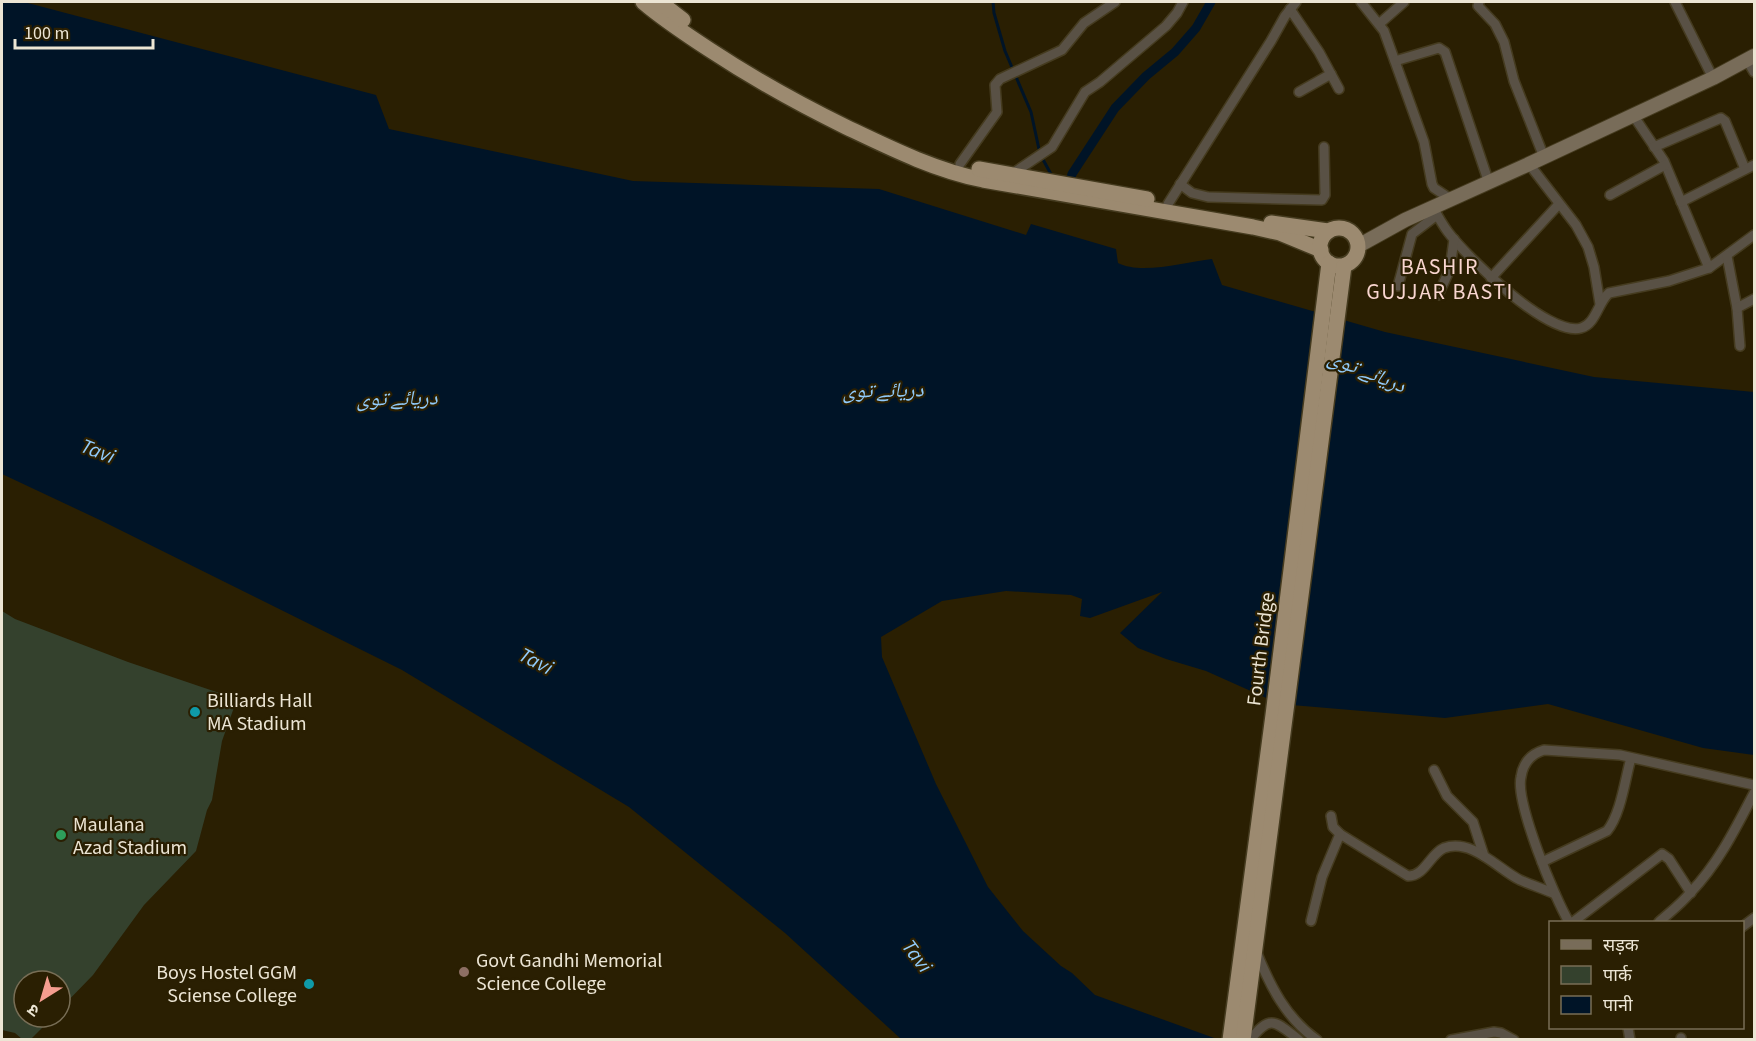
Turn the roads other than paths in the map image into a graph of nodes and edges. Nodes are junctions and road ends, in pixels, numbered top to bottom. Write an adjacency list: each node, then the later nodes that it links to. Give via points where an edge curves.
1 (643, 2): 26 (highway, via 757,81 887,147 947,171 983,180)
2 (660, 2): 21 (highway, via 724,49 788,88 886,136)
3 (1115, 2): 21 (street, via 1084,23 1062,50 1000,79 995,85 994,117)
4 (1183, 2): 25 (street, via 1166,26 1084,93 1052,147)
5 (1361, 2): 10 (street)
6 (1404, 2): 10 (street)
7 (1479, 2): 20 (street, via 1504,42 1514,81)
8 (1675, 2): 14 (street)
9 (1293, 5): 13 (street); 28 (street)
10 (1379, 24): 11 (street)
11 (1395, 61): 27 (street, via 1439,48 1445,52); 30 (street, via 1424,142 1432,184)
12 (1752, 63): 14 (main road)
13 (1331, 74): 15 (street); 16 (street)
14 (1713, 78): 17 (main road)
15 (1340, 89)
16 (1299, 92)
17 (1633, 115): 19 (street); 20 (main road)
18 (1324, 147): 28 (street, via 1322,200 1201,196)
19 (1654, 147): 23 (street); 24 (street, via 1721,118)
20 (1544, 157): 22 (main road)
21 (960, 164): 25 (highway)
22 (1529, 164): 27 (main road); 34 (street)
23 (1665, 165): 29 (street); 31 (street)
24 (1750, 167): 31 (street)
25 (1012, 174): 26 (highway)
26 (1032, 183): 32 (highway)
27 (1489, 183): 30 (main road)
28 (1180, 184): 33 (street)
29 (1610, 195)
30 (1452, 200): 35 (main road)
31 (1681, 202): 42 (street)
32 (1145, 203): 33 (highway); 41 (highway, via 1271,231 1301,241)
33 (1168, 204): 36 (highway)
34 (1559, 204): 43 (street); 47 (street, via 1588,247)
35 (1435, 212): 38 (street); 39 (main road, via 1375,227); 44 (street, via 1412,234)
36 (1328, 231): 39 (highway, via 1340,227 1352,232); 41 (highway, via 1321,242)
37 (1755, 235): 40 (street)
38 (1454, 239): 43 (street); 45 (street, via 1450,269)
39 (1357, 241): 41 (highway, via 1353,260)
40 (1727, 256): 42 (street); 48 (street)
41 (1331, 260): 50 (highway, Fourth Bridge)
42 (1709, 268): 47 (street, via 1609,293)
43 (1491, 278): 47 (street, via 1532,311 1559,324 1576,328 1587,325)
44 (1398, 286)
45 (1438, 295)
46 (1755, 299): 48 (street)
47 (1600, 304)
48 (1737, 308): 49 (street)
49 (1740, 346)
50 (1279, 716): 65 (highway, Fourth Bridge); 66 (highway, Fourth Bridge)
51 (1631, 758): 53 (street); 58 (street, via 1607,831); 58 (street, via 1544,750 1532,755 1520,786)
52 (1434, 770): 57 (street, via 1444,793 1473,822)
53 (1755, 785)
54 (1755, 793): 59 (street, via 1730,840)
55 (1331, 816): 56 (street)
56 (1340, 834): 57 (street, via 1408,876 1418,873 1445,848 1465,848); 61 (street, via 1322,877)
57 (1484, 856): 60 (street, via 1520,880)
58 (1542, 862): 60 (street)
59 (1690, 893): 63 (street, via 1662,854); 64 (street)
60 (1555, 894): 62 (street)
61 (1311, 921)
62 (1570, 921)
63 (1572, 921)
64 (1660, 921)
65 (1254, 946): 67 (highway, Fourth Bridge); 70 (street, via 1285,1009)
66 (1230, 1040)
67 (1243, 1040)
68 (1250, 1040): 69 (street, via 1263,1024 1273,1021)
69 (1299, 1040)
70 (1317, 1040)
71 (1451, 1040): 72 (street, via 1494,1032)
72 (1514, 1040)

